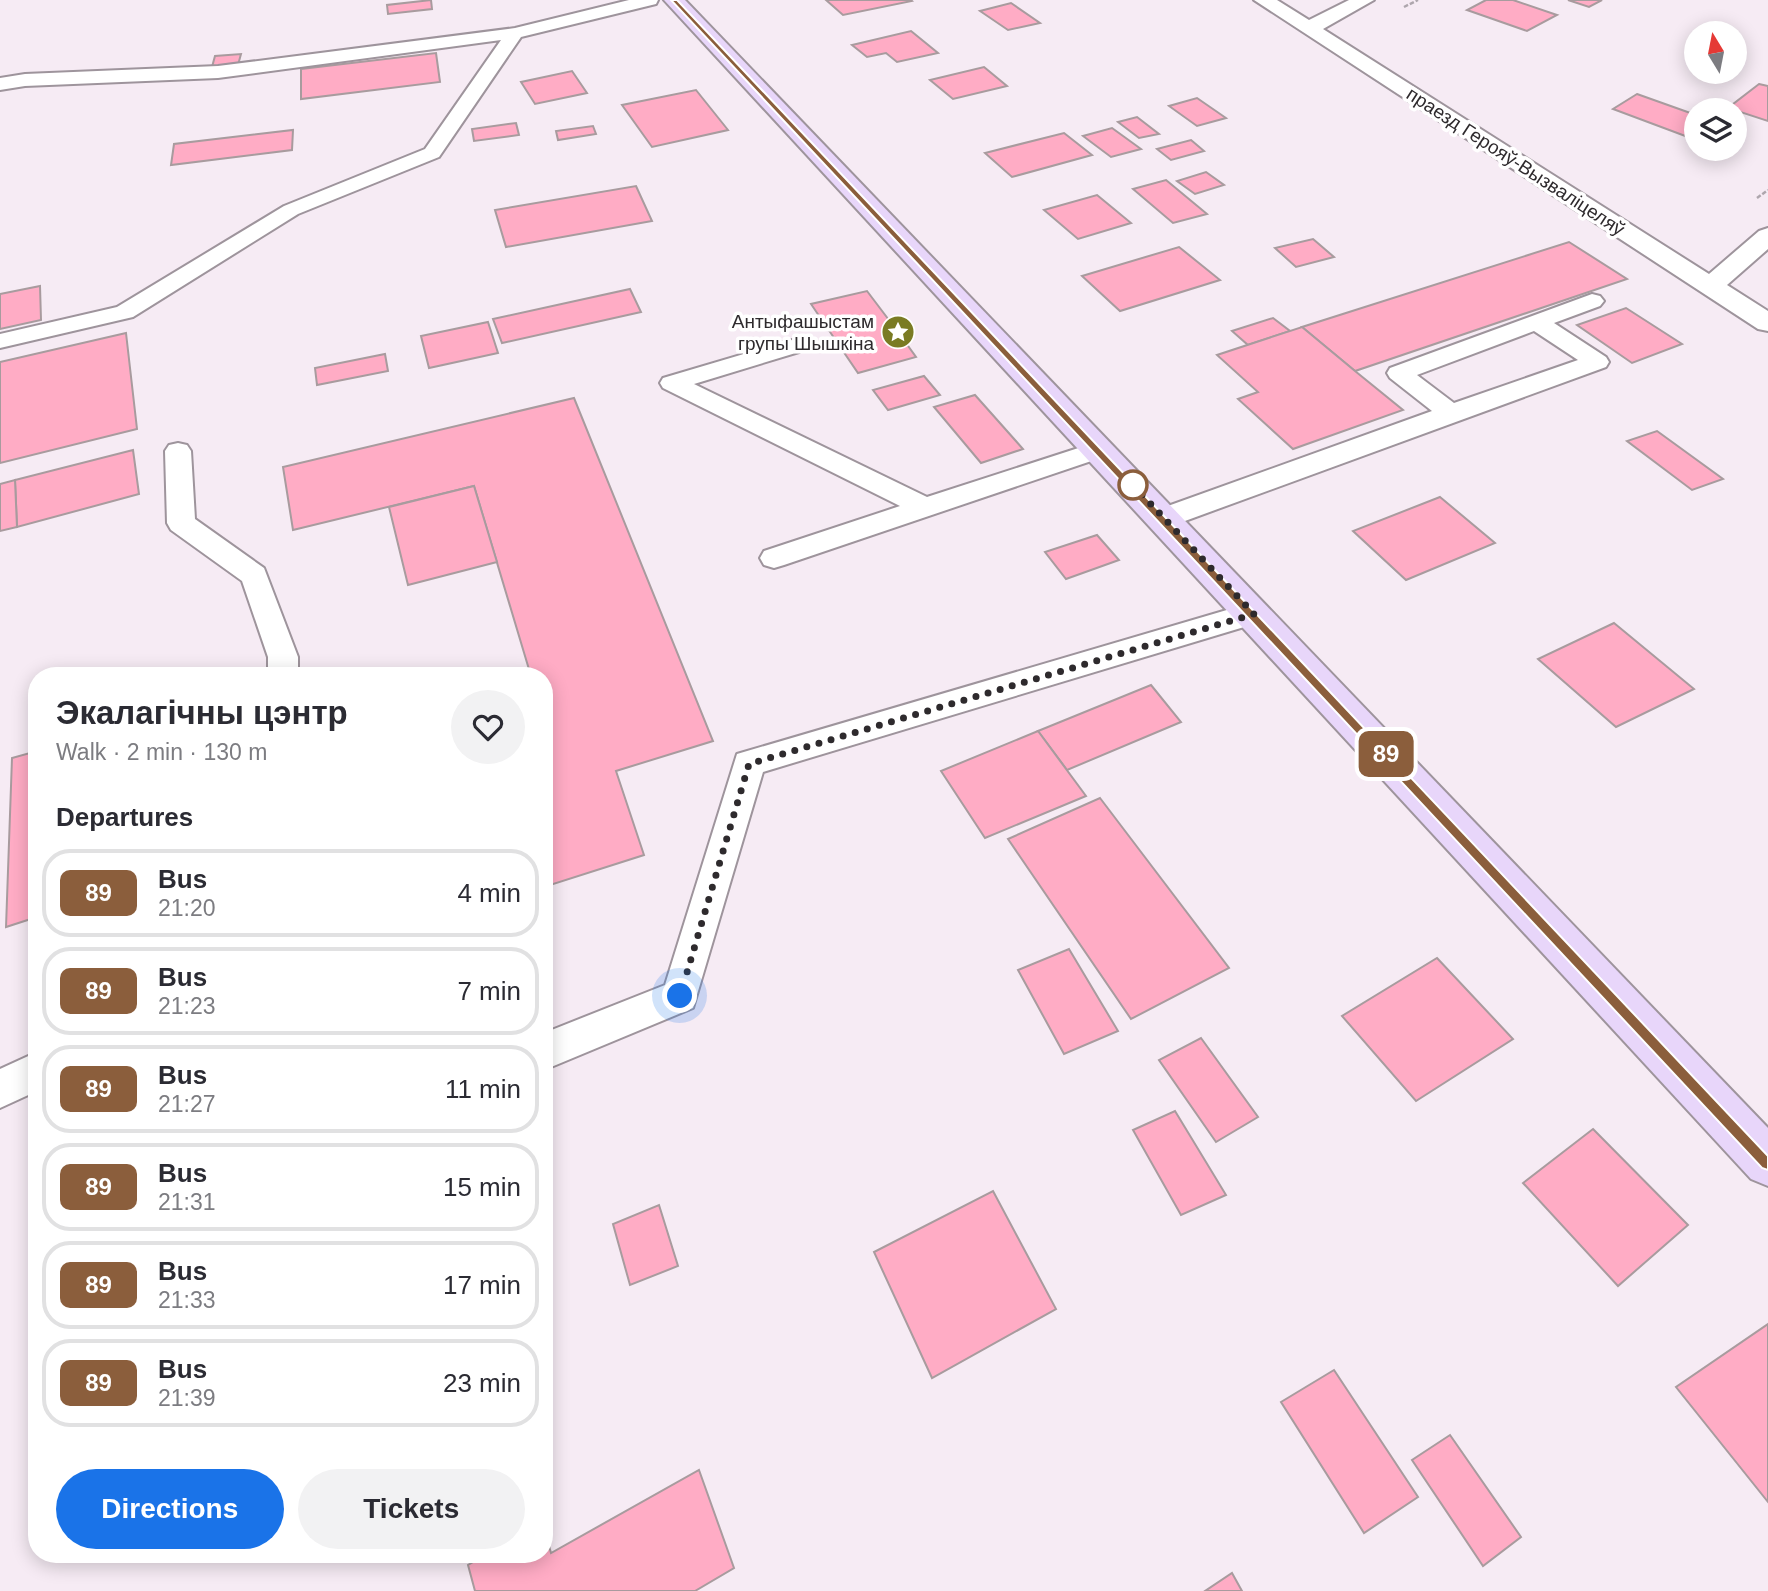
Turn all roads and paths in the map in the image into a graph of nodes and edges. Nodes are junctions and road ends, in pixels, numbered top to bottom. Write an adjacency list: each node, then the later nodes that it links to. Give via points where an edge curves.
1 (650, 0): 6 (lane)
2 (674, 0): 16 (main road)
3 (1264, 0): 5 (street, праезд Герояў-Вызваліцеляў)
4 (1364, 0): 5 (street)
5 (1308, 28): 9 (street, праезд Герояў-Вызваліцеляў)
6 (515, 33): 7 (lane, via 218,72); 13 (lane, via 432,153 291,210 125,312)
7 (0, 84)
8 (1768, 236): 9 (street)
9 (1711, 286): 12 (street, праезд Герояў-Вызваліцеляў)
10 (1592, 302): 11 (lane)
11 (1537, 322): 15 (lane, via 1399,373); 15 (lane, via 1597,362)
12 (1768, 323)
13 (0, 341)
14 (791, 347): 18 (lane, via 672,383)
15 (1451, 413): 19 (lane)
16 (1100, 449): 18 (lane); 19 (main road)
17 (178, 451): 22 (lane, via 181,523 254,575)
18 (925, 508): 20 (lane)
19 (1164, 518): 21 (main road)
20 (774, 558)
21 (1254, 614): 23 (lane, via 749,764 680,996); 26 (main road)
22 (283, 667)
23 (553, 1048)
24 (28, 1075): 25 (lane)
25 (0, 1089)
26 (1768, 1162)

